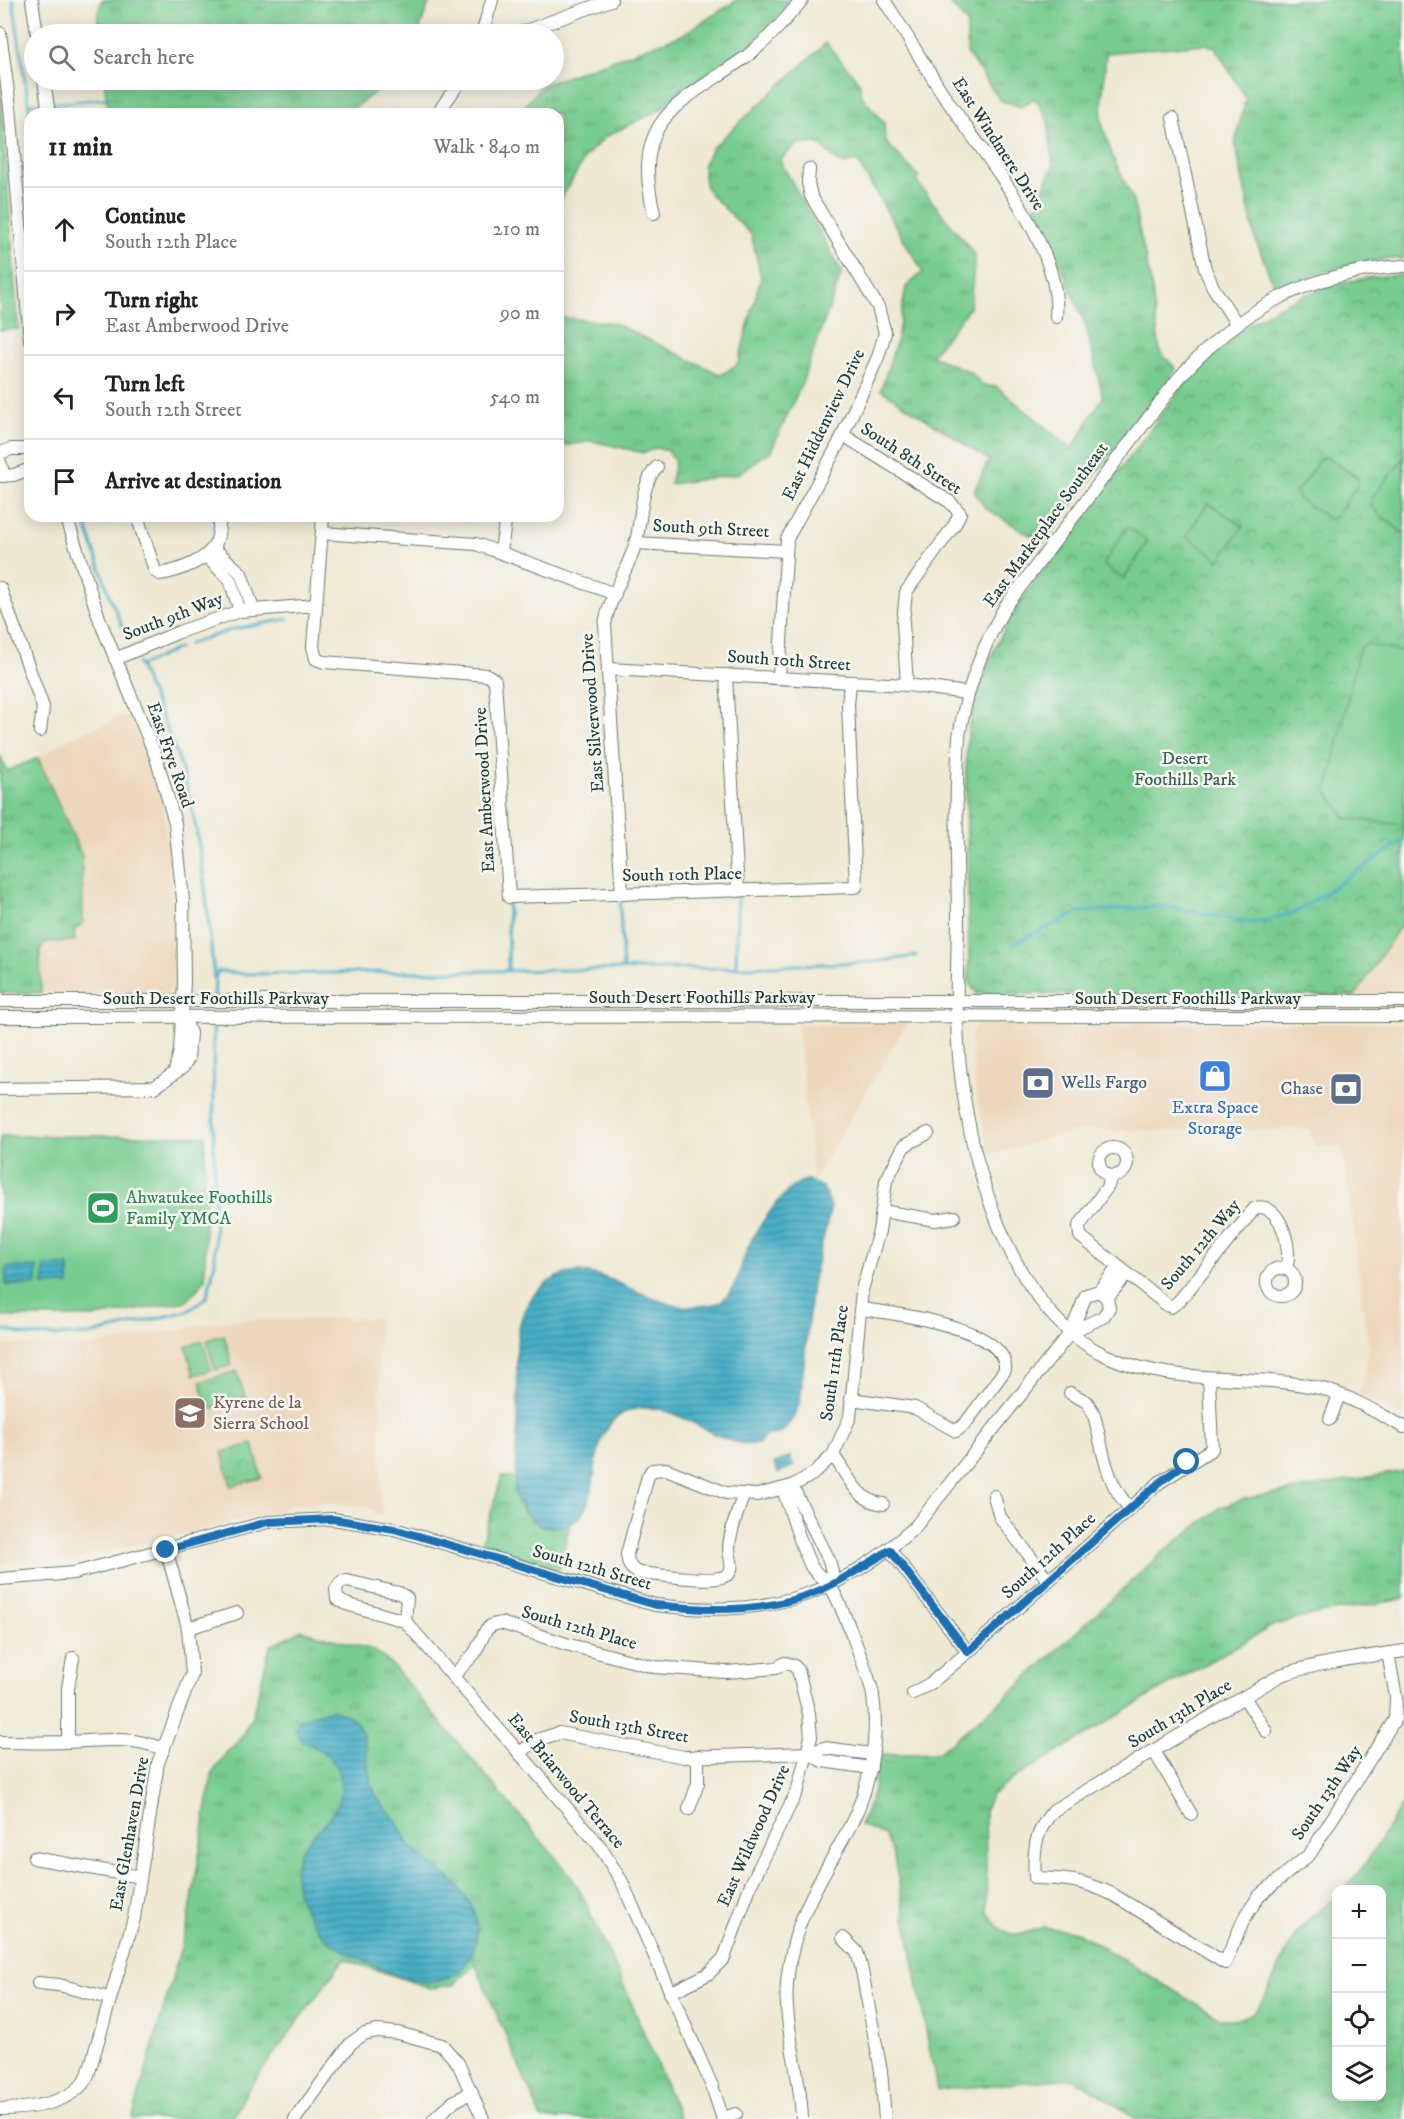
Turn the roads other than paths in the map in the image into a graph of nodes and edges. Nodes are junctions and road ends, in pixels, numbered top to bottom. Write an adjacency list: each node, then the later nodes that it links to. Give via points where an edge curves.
1 (32, 0): 6 (street)
2 (492, 0): 7 (street)
3 (611, 0): 8 (street)
4 (802, 0): 16 (street, via 759,46 669,111 648,160 647,178)
5 (884, 0): 19 (street, East Windmere Drive, via 945,97 1023,208 1058,297)
6 (36, 24)
7 (486, 24)
8 (545, 24)
9 (0, 33): 17 (street)
10 (45, 90): 12 (street)
11 (454, 90): 13 (street)
12 (48, 108)
13 (441, 108)
14 (1173, 118): 20 (street, via 1205,269)
15 (808, 169): 21 (street, East Hiddenview Drive, via 811,195 883,321 882,344)
16 (654, 213)
17 (24, 223)
18 (1404, 266): 20 (street, East Marketplace Southeast, via 1373,268 1311,282 1279,296)
19 (1056, 317)
20 (1236, 323): 49 (street, East Marketplace Southeast, via 1178,379 1005,608)
21 (843, 435): 36 (street, East Hiddenview Drive, via 787,539); 48 (street, South 8th Street, via 950,502 960,513 906,592 903,622)
22 (24, 449): 23 (street)
23 (0, 453)
24 (0, 462): 27 (street)
25 (657, 467): 34 (street, East Silverwood Drive, via 647,484)
26 (24, 471): 27 (street)
27 (2, 476)
28 (68, 522): 43 (street, East Frye Road)
29 (139, 522): 37 (street, via 155,571 160,574 170,573)
30 (219, 522): 37 (street, via 217,540)
31 (323, 522): 33 (street)
32 (505, 522): 35 (street)
33 (322, 533): 35 (street, via 455,542); 40 (street)
34 (635, 543): 36 (street, South 9th Street); 39 (street, East Silverwood Drive)
35 (501, 551): 39 (street)
36 (786, 551): 46 (street, East Hiddenview Drive)
37 (209, 552): 41 (street, via 241,573); 42 (street, via 230,580)
38 (0, 588): 50 (street, via 43,707)
39 (615, 594): 44 (street, East Silverwood Drive, via 605,624)
40 (316, 605): 41 (street, South 9th Way); 53 (street, East Amberwood Drive, via 313,647 316,659 324,663 487,675 495,680)
41 (253, 609): 42 (street, South 9th Way)
42 (240, 611): 43 (street, South 9th Way)
43 (115, 659): 56 (street, East Frye Road, via 156,757 175,824 183,900)
44 (608, 669): 45 (street, South 10th Street); 52 (street, East Silverwood Drive)
45 (726, 675): 46 (street, South 10th Street); 51 (street)
46 (779, 678): 47 (street, South 10th Street)
47 (850, 683): 48 (street, South 10th Street); 51 (street, South 10th Place, via 856,887)
48 (907, 685): 49 (street, South 10th Street)
49 (966, 693): 57 (street, East Marketplace Southeast, via 957,771)
50 (40, 731)
51 (738, 891): 52 (street, South 10th Place)
52 (622, 894): 53 (street, South 10th Place)
53 (509, 897)
54 (456, 1000): 56 (street, South Desert Foothills Parkway); 57 (street, South Desert Foothills Parkway); 62 (street)
55 (0, 1001): 56 (street, South Desert Foothills Parkway)
56 (184, 1001): 61 (street, East Frye Road)
57 (957, 1001): 58 (street, South Desert Foothills Parkway); 63 (street, East Marketplace Southeast)
58 (1404, 1001)
59 (1404, 1016): 63 (street, South Desert Foothills Parkway)
60 (0, 1017): 61 (street, South Desert Foothills Parkway)
61 (184, 1017): 62 (street, South Desert Foothills Parkway); 64 (street, East Frye Road, via 180,1029 185,1051 175,1071 155,1087)
62 (457, 1017): 63 (street, South Desert Foothills Parkway)
63 (957, 1017): 73 (street, East Marketplace Southeast, via 967,1114 1010,1254 1039,1300)
64 (0, 1089)
65 (928, 1132): 67 (street, South 11th Place, via 904,1146 886,1181)
66 (1111, 1176): 70 (street, via 1078,1231)
67 (882, 1211): 68 (street, via 935,1220); 72 (street, South 11th Place, via 862,1290)
68 (954, 1217)
69 (1286, 1268): 70 (street, South 12th Way, via 1289,1259 1283,1228 1259,1207 1251,1210 1171,1307)
70 (1122, 1271): 71 (street, South 12th Street)
71 (1103, 1294): 73 (street, South 12th Street, via 1090,1293 1082,1300); 73 (street, South 12th Street, via 1109,1308 1103,1317)
72 (861, 1309): 77 (street, South 11th Place); 77 (street, via 927,1318 952,1326 993,1348 1006,1362 999,1379 956,1431 915,1408)
73 (1071, 1332): 74 (street, via 1105,1356 1152,1372); 88 (street, South 12th Street, via 937,1503)
74 (1209, 1378): 76 (street, via 1319,1388); 85 (street, South 12th Place, via 1212,1449 1160,1482)
75 (1070, 1393): 85 (street, via 1087,1402 1093,1412 1111,1480)
76 (1339, 1395): 78 (street); 79 (street)
77 (851, 1399): 80 (street, South 11th Place, via 849,1417)
78 (1330, 1419)
79 (1404, 1427)
80 (832, 1455): 81 (street, South 11th Place, via 813,1474); 84 (street, via 857,1492 869,1503)
81 (787, 1488): 82 (street, South 11th Place); 86 (street); 89 (street)
82 (743, 1496): 82 (street, South 11th Place, via 729,1548 729,1575 709,1579 633,1571 627,1554 652,1470 666,1469)
83 (994, 1496): 91 (street, via 1000,1517)
84 (883, 1504)
85 (1130, 1508): 91 (street, South 12th Place)
86 (822, 1545): 89 (street); 92 (street, via 832,1572)
87 (166, 1550): 90 (street, South 12th Street, via 74,1573); 92 (street, South 12th Street, via 268,1522 333,1519 394,1529 656,1605 696,1610 753,1608 796,1599); 95 (street, East Glenhaven Drive)
88 (890, 1550): 92 (street, South 12th Street); 97 (street)
89 (805, 1553): 92 (street, via 819,1578)
90 (0, 1579)
91 (1048, 1580): 97 (street, South 12th Place)
92 (830, 1586): 112 (street, via 873,1695)
93 (237, 1613): 95 (street)
94 (405, 1621): 94 (street, via 407,1598 399,1593 347,1581 336,1589 337,1599 346,1604); 101 (street, East Briarwood Terrace)
95 (188, 1628): 107 (street, East Glenhaven Drive, via 192,1674)
96 (1404, 1650): 98 (street, South 13th Place)
97 (968, 1652): 102 (street, South 12th Place)
98 (1388, 1653): 103 (street, South 13th Place, via 1306,1667 1281,1675); 120 (street, South 13th Way, via 1396,1697 1395,1719 1310,1854 1259,1896 1225,1963 1093,1885 1073,1878)
99 (74, 1658): 106 (street)
100 (793, 1665): 101 (street, South 12th Place, via 726,1672 654,1667 501,1623 486,1630 475,1653); 111 (street, East Wildwood Drive, via 798,1670 810,1714)
101 (453, 1676): 110 (street, East Briarwood Terrace)
102 (913, 1693)
103 (1244, 1696): 104 (street); 109 (street, South 13th Place)
104 (1266, 1731)
105 (0, 1742): 106 (street)
106 (68, 1742): 107 (street, via 140,1740)
107 (164, 1749): 119 (street, East Glenhaven Drive, via 158,1763)
108 (838, 1750): 111 (street, South 13th Street, via 824,1748); 112 (street, South 13th Street); 114 (street)
109 (1154, 1751): 117 (street); 120 (street, South 13th Place, via 1054,1810 1041,1825)
110 (519, 1753): 113 (street, South 13th Street, via 537,1740 559,1733 659,1753); 123 (street, East Briarwood Terrace, via 611,1862)
111 (809, 1753): 113 (street, South 13th Street); 114 (street, South 13th Street); 123 (street, East Wildwood Drive, via 798,1789 751,1884 719,1966)
112 (872, 1754): 115 (street)
113 (698, 1756): 116 (street, via 698,1783)
114 (836, 1763): 115 (street, South 13th Street)
115 (871, 1768): 132 (street, via 852,1822 801,1918 789,1968 787,2006 801,2087)
116 (689, 1809)
117 (1191, 1814)
118 (34, 1858): 119 (street)
119 (140, 1877): 124 (street, East Glenhaven Drive, via 134,1918)
120 (1035, 1878)
121 (843, 1938): 133 (street, via 857,1952 861,1966)
122 (38, 1983): 124 (street)
123 (670, 1993): 128 (street, East Briarwood Terrace)
124 (109, 1998): 126 (street, East Glenhaven Drive, via 88,2075 80,2089 37,2105)
125 (472, 2092): 129 (street, via 458,2063 442,2044 377,2031 351,2043); 130 (street); 131 (street)
126 (0, 2109)
127 (736, 2114): 128 (street, East Briarwood Terrace)
128 (723, 2118)
129 (295, 2119)
130 (434, 2119)
131 (483, 2119)
132 (802, 2119)
133 (885, 2119)

